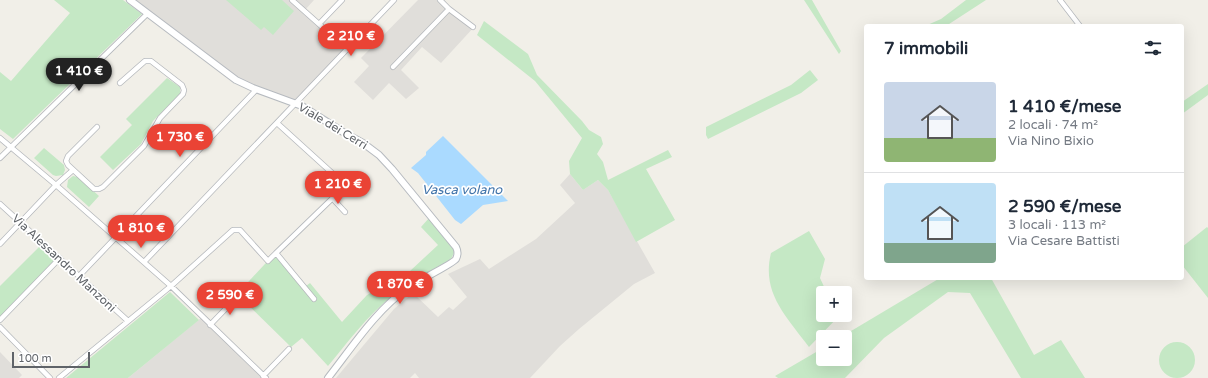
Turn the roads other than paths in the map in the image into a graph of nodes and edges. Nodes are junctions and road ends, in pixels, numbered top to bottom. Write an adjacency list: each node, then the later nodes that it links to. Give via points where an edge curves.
1 (130, 0): 8 (street, Viale dei Cerri)
2 (292, 0): 9 (street)
3 (342, 0): 9 (street)
4 (394, 0): 12 (street)
5 (440, 0): 7 (street)
6 (1060, 0): 10 (street)
7 (449, 9): 11 (street); 13 (street)
8 (147, 14): 15 (street, Viale dei Cerri, via 236,80); 20 (street)
9 (319, 24): 12 (street)
10 (1078, 24)
11 (473, 27)
12 (347, 49): 16 (street)
13 (393, 67)
14 (120, 83): 22 (street, via 145,61 151,61 182,85 184,90 156,123 144,146 103,187 94,189)
15 (256, 90): 16 (street, Viale dei Cerri); 28 (street)
16 (296, 103): 17 (street); 45 (street, Viale dei Cerri, via 379,155 454,243 458,253 455,260 416,282 390,302)
17 (277, 123): 24 (street, via 342,182 343,188); 32 (street)
18 (97, 127): 22 (street, via 68,156 66,161)
19 (0, 138): 20 (street)
20 (11, 147): 21 (street); 23 (street)
21 (0, 158)
22 (73, 170): 23 (street)
23 (56, 185): 27 (street); 28 (street)
24 (333, 198): 26 (street); 30 (street)
25 (0, 204): 27 (street, Via Alessandro Manzoni)
26 (345, 212)
27 (21, 223): 29 (street); 31 (street, Via Alessandro Manzoni)
28 (116, 237): 32 (street); 33 (street)
29 (0, 244)
30 (276, 253): 34 (street, via 268,260 240,230 235,229); 36 (street)
31 (60, 258): 33 (street, Via Alessandro Manzoni); 37 (street)
32 (144, 262): 34 (street)
33 (79, 276): 38 (street, Via Alessandro Manzoni)
34 (170, 286): 38 (street); 39 (street)
35 (238, 296): 39 (street)
36 (314, 299)
37 (0, 320)
38 (128, 322): 44 (street)
39 (210, 324): 42 (street)
40 (0, 327): 43 (street)
41 (289, 349): 42 (street)
42 (265, 377)
43 (50, 378)
44 (59, 378)
45 (328, 378)

